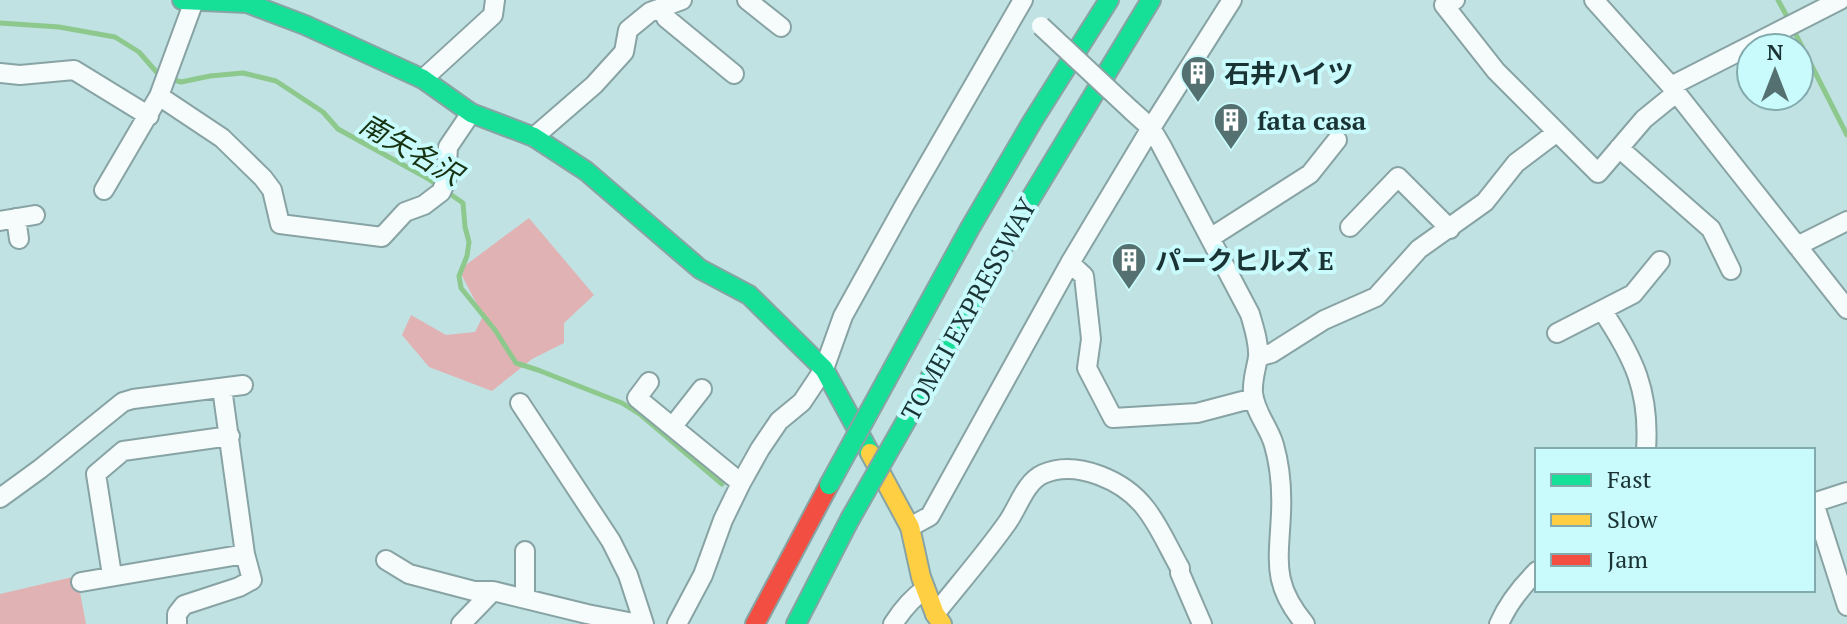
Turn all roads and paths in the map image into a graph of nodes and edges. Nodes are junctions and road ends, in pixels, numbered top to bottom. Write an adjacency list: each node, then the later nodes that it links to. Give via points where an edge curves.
1 (182, 0): 2 (main road)
2 (194, 0): 11 (main road); 19 (street)
3 (495, 0): 17 (street, via 493,15)
4 (747, 0): 14 (street)
5 (1109, 0): 74 (main road, TOMEI EXPRESSWAY, bridge, via 977,215)
6 (1151, 0): 75 (main road, TOMEI EXPRESSWAY, bridge, via 1020,216)
7 (1232, 0): 22 (street)
8 (1455, 0): 23 (street, via 1444,5 1496,71)
9 (1594, 0): 18 (street)
10 (1840, 0): 18 (street)
11 (247, 2): 17 (main road)
12 (1019, 2): 22 (street, bridge); 43 (street, via 843,316)
13 (672, 3): 15 (street, via 666,18); 24 (street, via 628,30 624,52)
14 (776, 15)
15 (722, 71)
16 (0, 73): 21 (street, via 74,70)
17 (423, 79): 20 (main road)
18 (1674, 90): 26 (street); 35 (street)
19 (159, 96): 20 (street, via 222,138 263,178 272,190 280,224 382,237 405,212 441,192 448,147); 21 (street)
20 (471, 113): 24 (main road)
21 (149, 116): 27 (street)
22 (1151, 128): 33 (street); 37 (street)
23 (1557, 132): 26 (street, via 1598,173); 32 (street, via 1516,163 1485,202)
24 (534, 137): 43 (main road, via 586,171 700,269 749,295)
25 (1337, 140): 33 (street, via 1310,174)
26 (1619, 148): 38 (street, via 1675,188 1711,229 1717,257)
27 (104, 190)
28 (35, 215): 29 (street)
29 (8, 220): 34 (street)
30 (1847, 221): 35 (street)
31 (1350, 227): 32 (street, via 1398,177)
32 (1450, 229): 42 (street, via 1419,249 1376,297)
33 (1210, 238): 42 (street, via 1250,314)
34 (19, 239)
35 (1797, 246): 39 (street)
36 (1660, 261): 40 (street, via 1633,294)
37 (1070, 263): 48 (street, via 1084,276 1091,339 1087,368 1113,418 1197,413); 58 (street, via 930,516)
38 (1731, 270)
39 (1847, 309)
40 (1602, 310): 41 (street); 52 (street, via 1640,377)
41 (1557, 333)
42 (1258, 357): 48 (street)
43 (824, 369): 53 (street, via 802,402 779,421); 58 (main road)
44 (649, 382): 50 (street, via 637,398)
45 (243, 385): 46 (street)
46 (222, 388): 51 (street); 55 (street, via 123,402)
47 (702, 389): 50 (street)
48 (1254, 398): 78 (street, via 1274,443 1280,478 1279,571 1292,608)
49 (520, 403): 72 (street, via 611,541 628,575)
50 (673, 426): 53 (street)
51 (230, 436): 60 (street); 63 (street, via 123,451 96,474)
52 (1646, 448)
53 (741, 483): 73 (street)
54 (1847, 492): 56 (street)
55 (0, 498)
56 (1815, 503)
57 (1815, 506): 68 (street)
58 (910, 527): 65 (main road)
59 (525, 551): 67 (street)
60 (245, 554): 63 (street); 70 (street, via 252,580 184,605)
61 (386, 560): 66 (street, via 409,574)
62 (1535, 573): 79 (street)
63 (112, 575): 64 (street)
64 (81, 582)
65 (925, 589): 69 (main road); 76 (street)
66 (493, 591): 67 (street); 71 (street)
67 (525, 598): 72 (street)
68 (1847, 606)
69 (939, 621): 77 (street, via 1035,481 1042,474 1080,469 1129,492 1146,509 1180,568)
70 (177, 624)
71 (461, 624)
72 (642, 624)
73 (677, 624)
74 (755, 624)
75 (796, 624)
76 (893, 624)
77 (1202, 624)
78 (1305, 624)
79 (1499, 624)

